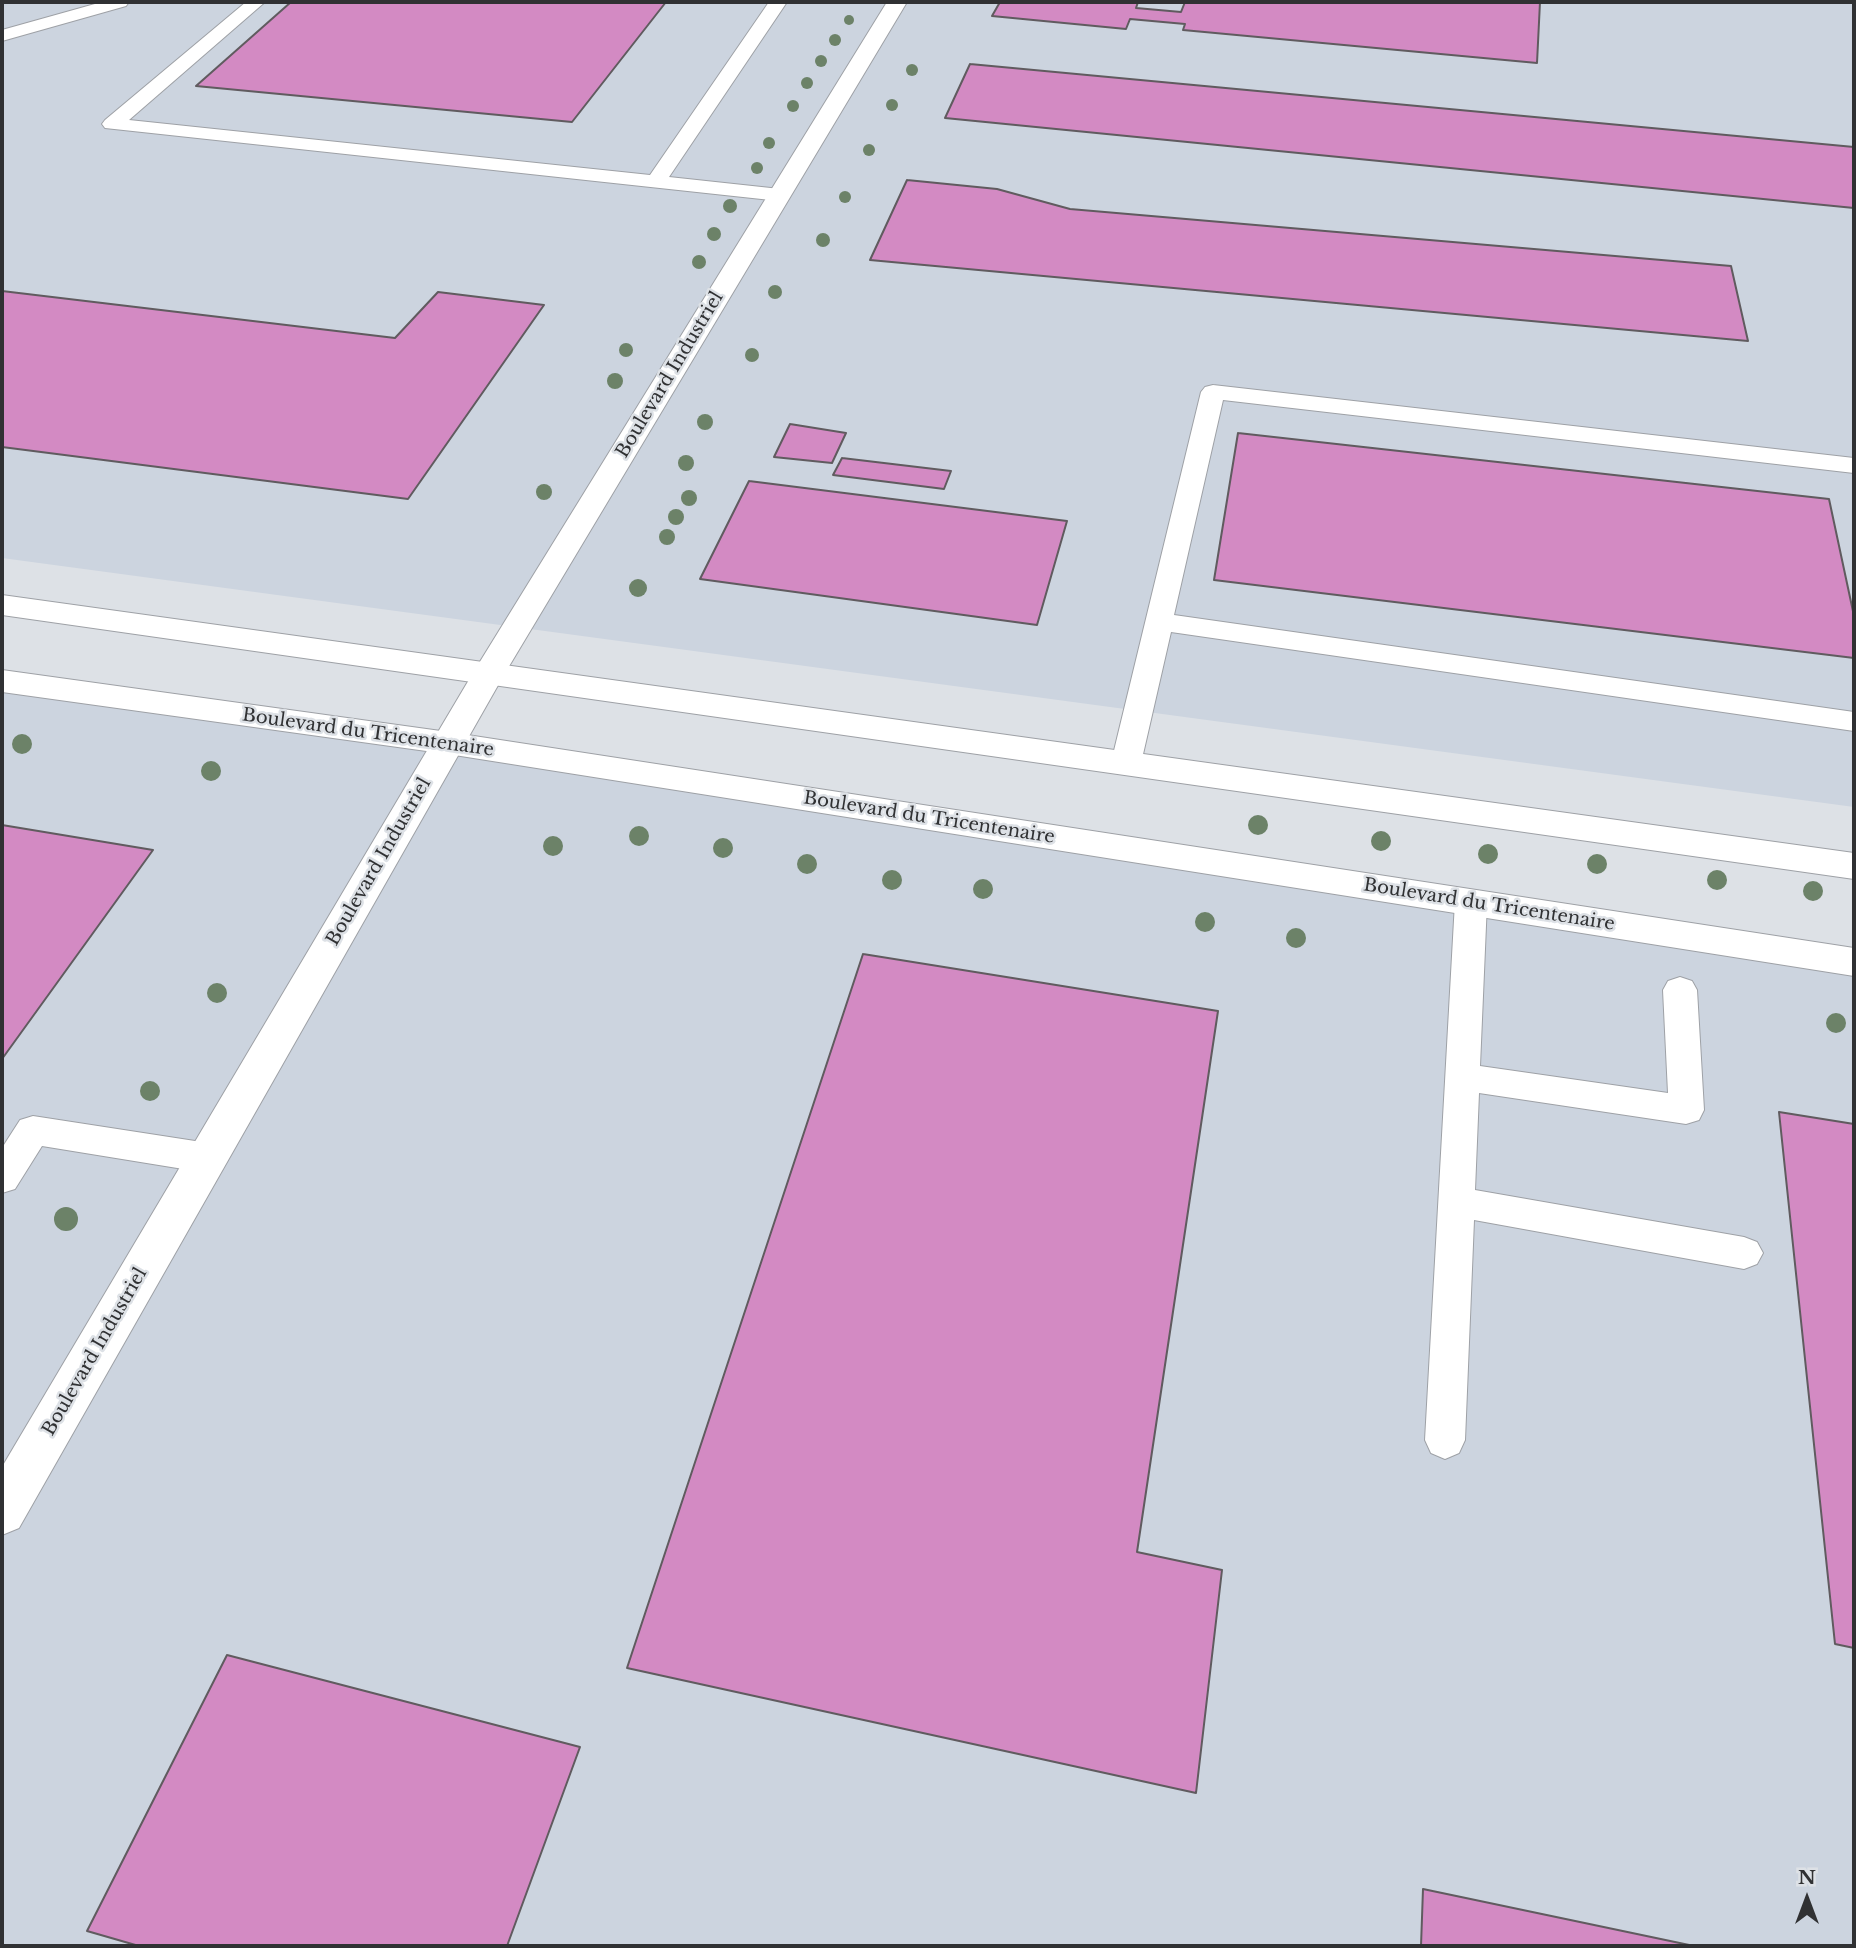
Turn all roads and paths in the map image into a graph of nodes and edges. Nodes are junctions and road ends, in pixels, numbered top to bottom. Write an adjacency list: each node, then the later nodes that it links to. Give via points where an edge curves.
1 (118, 2): 5 (lane)
2 (256, 2): 6 (lane, via 112,124)
3 (778, 2): 6 (lane)
4 (897, 2): 7 (street, Boulevard Industriel)
5 (2, 36)
6 (656, 181): 7 (lane)
7 (780, 195): 11 (street, Boulevard Industriel)
8 (1854, 465): 10 (lane, via 1213,392)
9 (2, 605): 11 (street)
10 (1161, 622): 13 (lane); 15 (lane)
11 (489, 673): 14 (street, Boulevard Industriel); 15 (street)
12 (2, 681): 14 (street, Boulevard du Tricentenaire)
13 (1854, 722)
14 (448, 743): 17 (street, Boulevard du Tricentenaire); 21 (street, Boulevard Industriel)
15 (1126, 763): 16 (street)
16 (1854, 866)
17 (1471, 902): 18 (street, Boulevard du Tricentenaire); 20 (lane)
18 (1854, 962)
19 (1680, 990): 20 (lane, via 1686,1110)
20 (1464, 1077): 23 (lane)
21 (208, 1158): 22 (lane, via 33,1130); 26 (street, Boulevard Industriel)
22 (2, 1178)
23 (1459, 1202): 24 (lane); 25 (lane)
24 (1744, 1253)
25 (1445, 1440)
26 (2, 1512)

